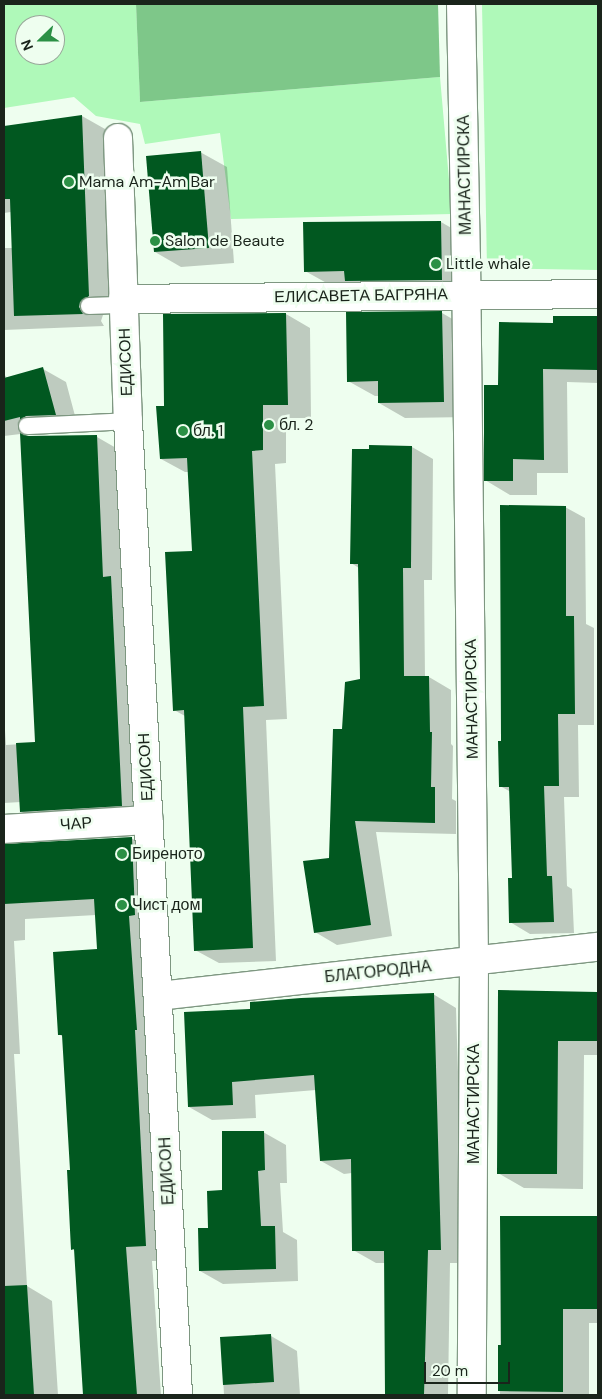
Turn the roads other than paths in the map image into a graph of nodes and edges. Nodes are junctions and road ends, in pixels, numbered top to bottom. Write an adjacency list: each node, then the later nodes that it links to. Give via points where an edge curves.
1 (461, 4): 4 (street, МАНАСТИРСКА)
2 (118, 138): 5 (street, ЕДИСОН)
3 (598, 294): 4 (street, ЕЛИСАВЕТА БАГРЯНА)
4 (467, 295): 5 (street, ЕЛИСАВЕТА БАГРЯНА); 12 (street, МАНАСТИРСКА)
5 (123, 302): 6 (lane); 7 (street, ЕДИСОН)
6 (89, 306)
7 (128, 421): 8 (lane); 9 (street, ЕДИСОН)
8 (27, 426)
9 (149, 820): 10 (street, ЧАР); 13 (street, ЕДИСОН)
10 (4, 829)
11 (598, 947): 12 (street, БЛАГОРОДНА)
12 (474, 961): 13 (street, БЛАГОРОДНА); 15 (street, МАНАСТИРСКА)
13 (158, 996): 14 (street, ЕДИСОН)
14 (178, 1395)
15 (472, 1395)

